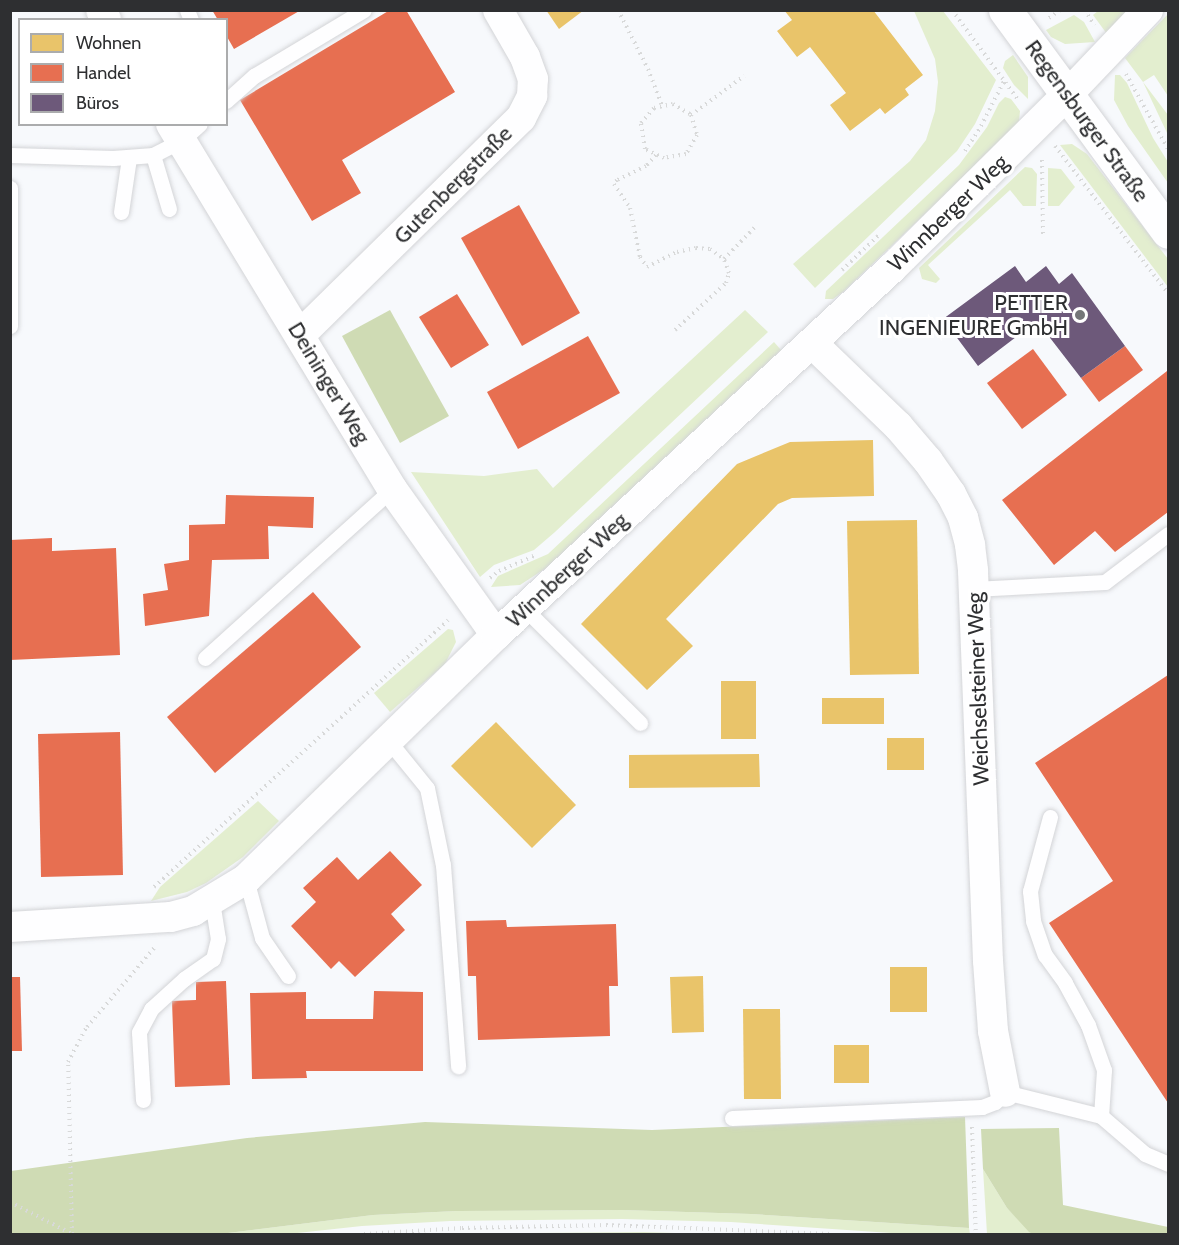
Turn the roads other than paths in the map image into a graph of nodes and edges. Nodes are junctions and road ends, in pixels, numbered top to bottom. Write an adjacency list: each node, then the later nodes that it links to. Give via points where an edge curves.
1 (364, 10): 6 (lane, via 255,76)
2 (498, 10): 16 (street, Gutenbergstraße, via 533,79 532,96 521,118)
3 (1005, 10): 5 (main road, Regensburger Straße)
4 (1148, 10): 5 (street, Winnberger Weg)
5 (1068, 94): 14 (main road, Regensburger Straße); 17 (street, Winnberger Weg)
6 (228, 99)
7 (184, 130): 8 (lane); 16 (street, Deininger Weg)
8 (153, 154): 10 (lane); 12 (lane)
9 (10, 155): 10 (lane)
10 (129, 158): 13 (lane)
11 (10, 188): 15 (lane)
12 (170, 209)
13 (121, 212)
14 (1168, 232)
15 (10, 326)
16 (300, 335): 18 (street, Deininger Weg)
17 (812, 343): 20 (street, Weichselsteiner Weg, via 898,426 951,494 970,545); 21 (street, Winnberger Weg)
18 (392, 489): 22 (street, Deininger Weg); 23 (lane)
19 (1168, 534): 20 (lane, via 1106,582)
20 (974, 589): 32 (street, Weichselsteiner Weg, via 987,962 993,1031)
21 (525, 609): 22 (street, Winnberger Weg); 24 (lane)
22 (496, 635): 25 (street, Winnberger Weg)
23 (205, 658)
24 (640, 723)
25 (388, 740): 27 (street, Winnberger Weg); 31 (lane, via 427,788 432,810 443,865)
26 (1050, 817): 34 (lane, via 1030,891 1033,921 1045,955 1088,1025 1104,1070)
27 (246, 879): 28 (street, Winnberger Weg); 30 (lane, via 262,938)
28 (212, 900): 29 (street, Winnberger Weg, via 182,915); 33 (lane, via 218,939 213,958 151,1009 139,1032)
29 (10, 927)
30 (288, 976)
31 (458, 1066)
32 (1005, 1092): 34 (lane); 35 (lane, via 988,1106 972,1108)
33 (143, 1100)
34 (1101, 1116): 36 (lane, via 1145,1154)
35 (732, 1118)
36 (1168, 1164)

